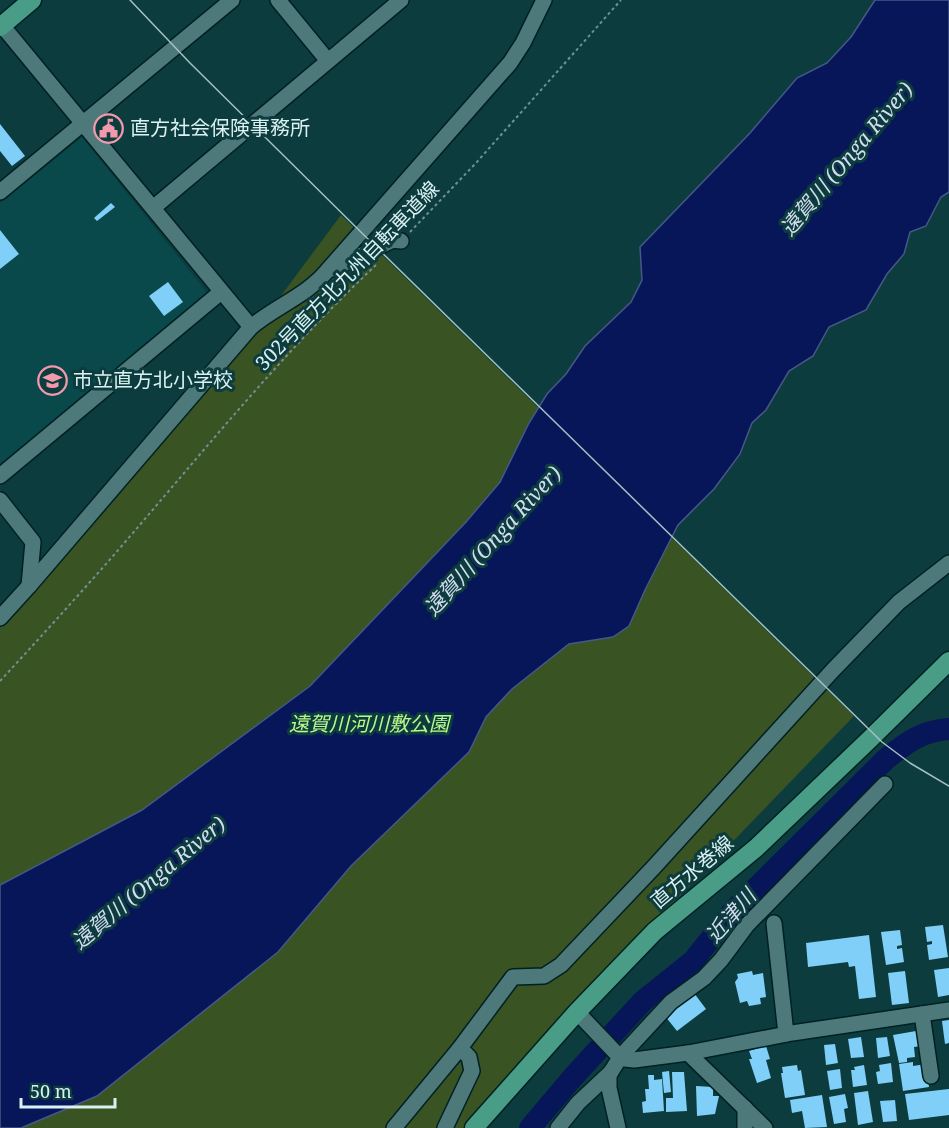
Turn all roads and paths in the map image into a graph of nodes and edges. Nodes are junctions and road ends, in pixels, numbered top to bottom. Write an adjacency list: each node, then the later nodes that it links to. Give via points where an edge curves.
1 (32, 0): 7 (main road)
2 (232, 0): 9 (street)
3 (278, 0): 8 (street)
4 (401, 0): 8 (street)
5 (544, 0): 14 (street, via 510,63)
6 (621, 0): 12 (path, 302号直方北九州自転車道線, via 476,164)
7 (1, 25): 9 (street)
8 (328, 60): 11 (street)
9 (84, 123): 10 (street); 11 (street)
10 (0, 192)
11 (153, 208): 15 (street)
12 (401, 241): 14 (street, via 393,240)
13 (375, 265): 23 (path, 302号直方北九州自転車道線, via 253,391)
14 (327, 272): 16 (street, via 315,285)
15 (221, 292): 16 (street); 17 (street)
16 (251, 327): 20 (street)
17 (0, 476)
18 (0, 500): 20 (street, via 33,542)
19 (949, 563): 30 (street, via 899,602 833,670 561,965 544,976 513,977)
20 (29, 586): 21 (street)
21 (0, 618)
22 (949, 661): 27 (main road, 直方水巻線, via 756,848 655,931)
23 (0, 681)
24 (885, 784): 32 (street, via 747,925 722,960 671,1002)
25 (774, 923): 29 (street)
26 (949, 1010): 28 (street)
27 (577, 1012): 32 (street); 39 (main road, 直方水巻線)
28 (922, 1014): 29 (street); 34 (street)
29 (786, 1034): 31 (street)
30 (460, 1048): 37 (street); 38 (street, via 470,1057 472,1071)
31 (688, 1053): 32 (street, via 634,1060); 36 (street)
32 (618, 1054): 33 (street)
33 (611, 1072): 35 (street); 42 (street, via 609,1088)
34 (931, 1076)
35 (578, 1103): 40 (street); 41 (street)
36 (745, 1108): 43 (street); 44 (street)
37 (394, 1128)
38 (445, 1128)
39 (474, 1128)
40 (546, 1128)
41 (558, 1128)
42 (618, 1128)
43 (746, 1128)
44 (765, 1128)

